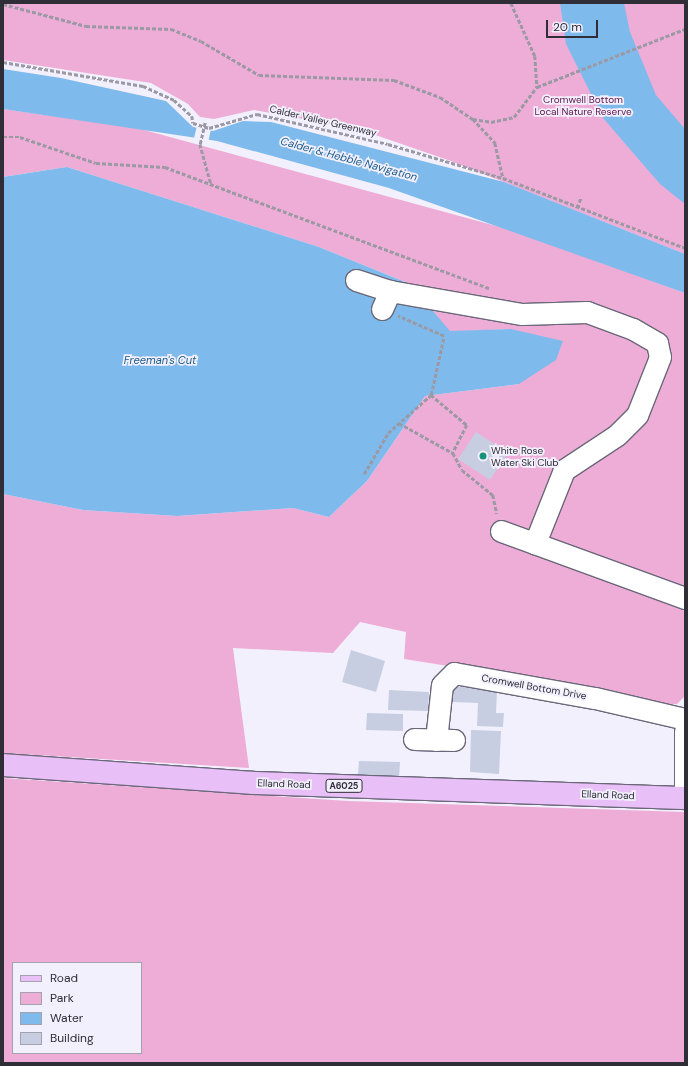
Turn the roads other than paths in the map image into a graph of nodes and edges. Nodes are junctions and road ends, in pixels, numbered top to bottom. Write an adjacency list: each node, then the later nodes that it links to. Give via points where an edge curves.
1 (356, 280): 2 (street)
2 (390, 290): 3 (street); 5 (street, via 522,314 587,312 633,329 657,343 660,357 637,415 617,435 564,470)
3 (382, 310)
4 (501, 532): 5 (street)
5 (534, 543): 6 (street)
6 (685, 598)
7 (685, 719): 9 (street, Cromwell Bottom Drive, via 588,696 454,673 442,685 445,740)
8 (685, 731): 11 (street)
9 (414, 739)
10 (3, 765): 11 (main road, Elland Road / A6025, via 253,783)
11 (685, 798)

